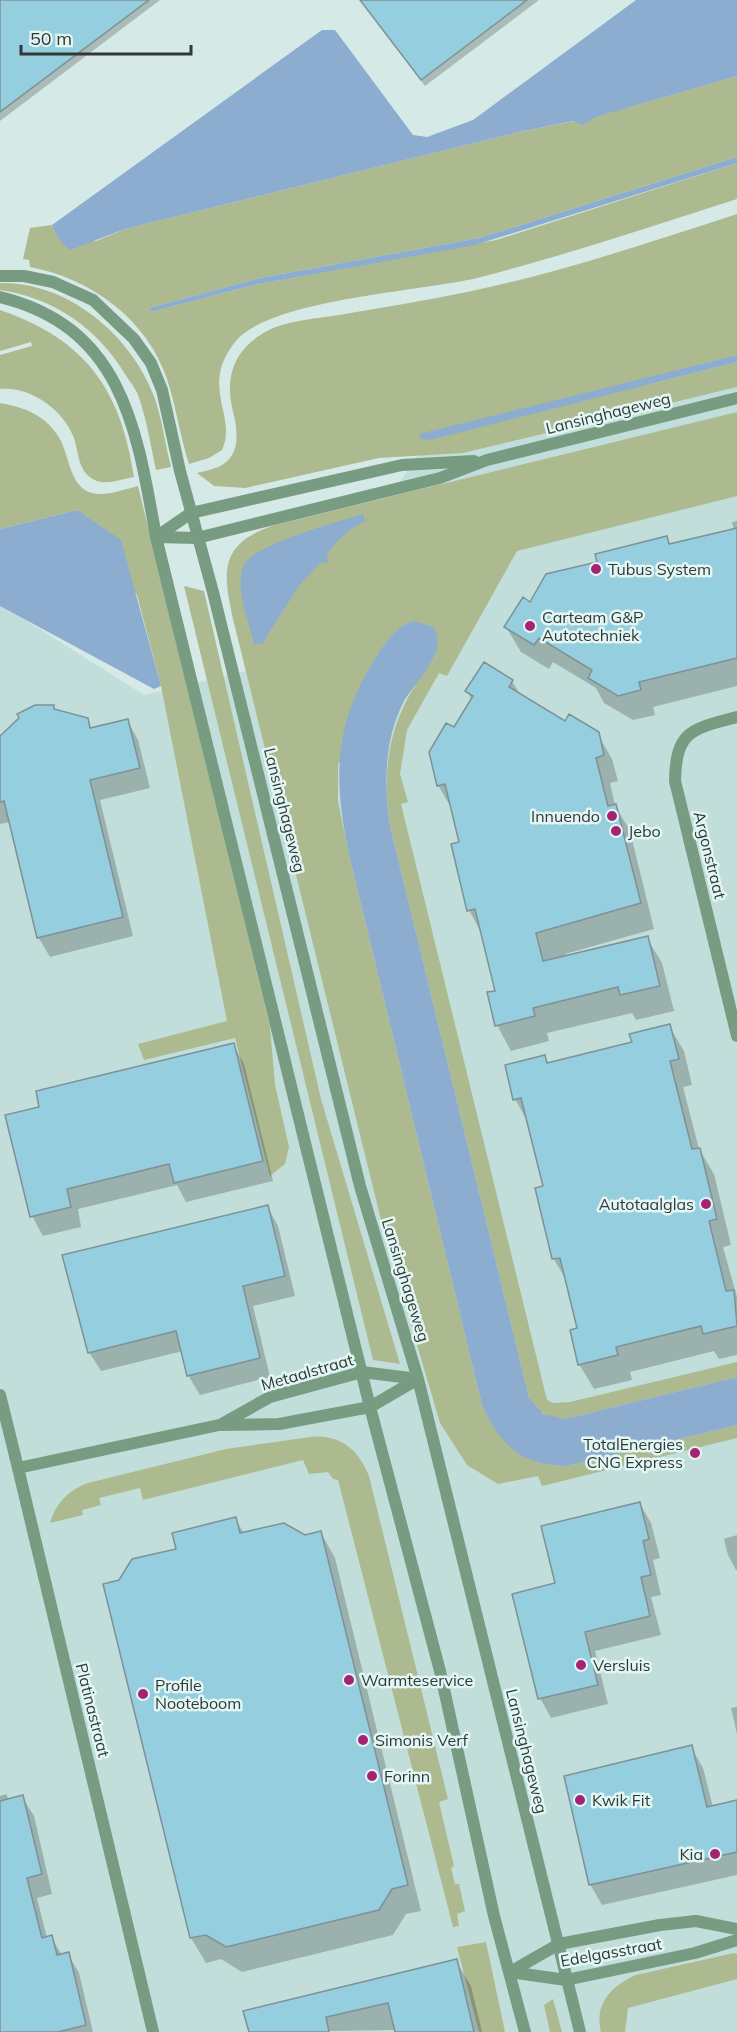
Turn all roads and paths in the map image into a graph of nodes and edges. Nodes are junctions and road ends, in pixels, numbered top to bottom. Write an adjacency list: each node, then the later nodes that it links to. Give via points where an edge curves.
1 (0, 276): 5 (street, via 54,282 93,300 134,339 151,363 162,390)
2 (0, 297): 6 (street, via 20,302 75,331 103,362 122,394 146,480)
3 (737, 398): 4 (street, Lansinghageweg)
4 (487, 460): 5 (street, Lansinghageweg, via 402,465); 7 (street, Lansinghageweg, via 440,478)
5 (191, 513): 6 (street, Lansinghageweg); 7 (street)
6 (156, 537): 7 (street, Lansinghageweg); 10 (street)
7 (197, 538): 11 (street, Lansinghageweg, via 360,1186)
8 (737, 717): 9 (street, Argonstraat, via 700,727 684,738 676,756 675,781)
9 (737, 1036)
10 (362, 1372): 11 (street, Metaalstraat); 13 (street); 14 (street, Metaalstraat, via 270,1397)
11 (418, 1379): 13 (street, Metaalstraat); 18 (street, Lansinghageweg)
12 (0, 1395): 15 (street, Platinastraat)
13 (370, 1407): 14 (street, Metaalstraat, via 279,1424); 19 (street, via 441,1671 494,1916)
14 (219, 1425): 15 (street, Metaalstraat)
15 (18, 1468): 21 (street, Platinastraat)
16 (737, 1929): 18 (street, Edelgasstraat, via 696,1921 660,1924)
17 (737, 1940): 20 (street, Edelgasstraat, via 695,1953)
18 (559, 1944): 19 (street, Edelgasstraat); 20 (street, Lansinghageweg)
19 (510, 1972): 20 (street, Edelgasstraat); 22 (street)
20 (566, 1980): 23 (street, Lansinghageweg)
21 (153, 2032)
22 (525, 2032)
23 (580, 2032)

